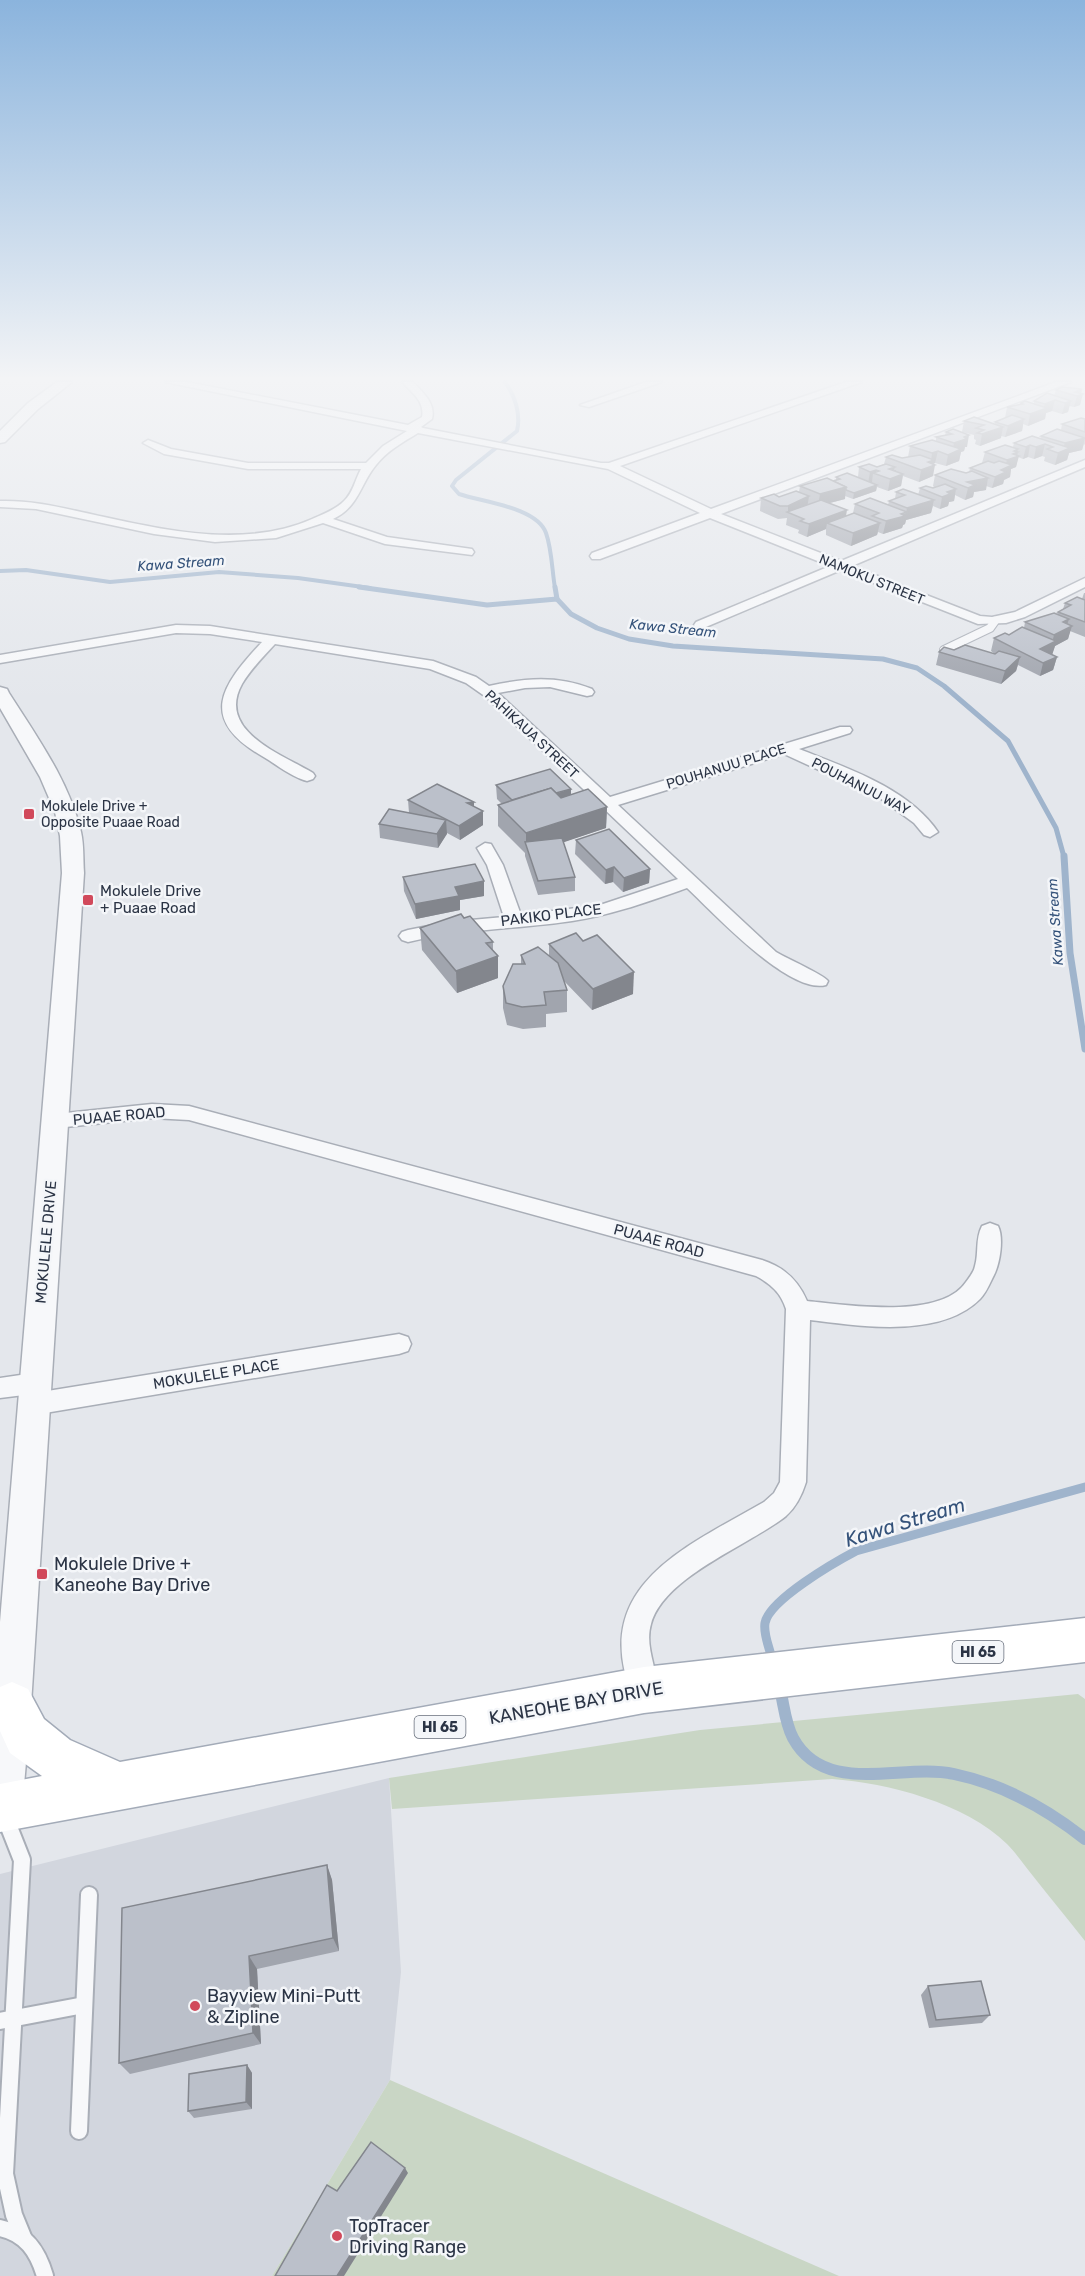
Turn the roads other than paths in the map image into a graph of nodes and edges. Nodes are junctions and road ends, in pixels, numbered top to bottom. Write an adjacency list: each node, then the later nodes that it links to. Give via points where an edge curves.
1 (359, 488): 7 (street, via 355,497)
2 (657, 488): 6 (street, NAMOKU STREET)
3 (784, 488): 6 (street)
4 (1026, 488): 10 (street)
5 (0, 504): 7 (street, via 41,506 166,535 198,538 268,534)
6 (713, 515): 9 (street); 10 (street, NAMOKU STREET)
7 (323, 519): 8 (street, via 385,540)
8 (468, 552)
9 (596, 556)
10 (843, 567): 12 (street, NAMOKU STREET, via 962,615); 13 (street)
11 (1085, 582): 12 (street, NAMOKU STREET, via 1018,615)
12 (995, 621): 15 (lane, via 990,628)
13 (701, 625)
14 (272, 639): 16 (street, PAHIKAUA STREET, via 176,629); 17 (street, PAHIKAUA STREET, via 433,665); 22 (street, via 232,687 229,715 245,740)
15 (944, 650)
16 (0, 659)
17 (487, 691): 18 (street, via 544,681 568,684); 23 (street, PAHIKAUA STREET)
18 (587, 692)
19 (0, 693): 30 (street, MOKULELE DRIVE, via 43,766 70,832 73,873)
20 (845, 730): 21 (street, POUHANUU PLACE)
21 (784, 748): 23 (street, POUHANUU PLACE); 24 (street, POUHANUU WAY, via 906,807 921,818)
22 (308, 777)
23 (607, 803): 26 (street, PAHIKAUA STREET)
24 (930, 832)
25 (485, 849): 27 (street, via 495,865)
26 (690, 881): 27 (street, PAKIKO PLACE, via 608,909); 29 (street, PAHIKAUA STREET, via 770,956)
27 (514, 921): 28 (street, PAKIKO PLACE, via 455,926)
28 (408, 936)
29 (819, 981)
30 (56, 1121): 32 (street, PUAAE ROAD, via 152,1111 205,1117 762,1269 782,1280); 35 (street, MOKULELE DRIVE)
31 (990, 1232): 32 (street, via 988,1265 981,1279 970,1293 941,1311 912,1318 882,1319)
32 (798, 1309): 37 (street, PUAAE ROAD, via 790,1493 773,1511 675,1571 652,1593 637,1626 634,1645)
33 (399, 1344): 35 (street, MOKULELE PLACE)
34 (0, 1389): 35 (street, MOKULELE PLACE)
35 (34, 1394): 38 (street, MOKULELE DRIVE)
36 (1085, 1640): 37 (main road, KANEOHE BAY DRIVE / HI 65)
37 (644, 1690): 39 (main road, KANEOHE BAY DRIVE / HI 65)
38 (12, 1705): 39 (main road, via 27,1736 53,1757); 40 (street, MOKULELE DRIVE)
39 (119, 1786): 40 (main road, KANEOHE BAY DRIVE / HI 65)
40 (1, 1810): 43 (lane, via 22,1860)
41 (89, 1895): 42 (lane)
42 (84, 2006): 43 (lane); 44 (lane)
43 (7, 2020): 46 (lane, via 5,2174)
44 (79, 2131)
45 (0, 2228): 46 (lane)
46 (23, 2237): 47 (lane, via 37,2252)
47 (45, 2276)

